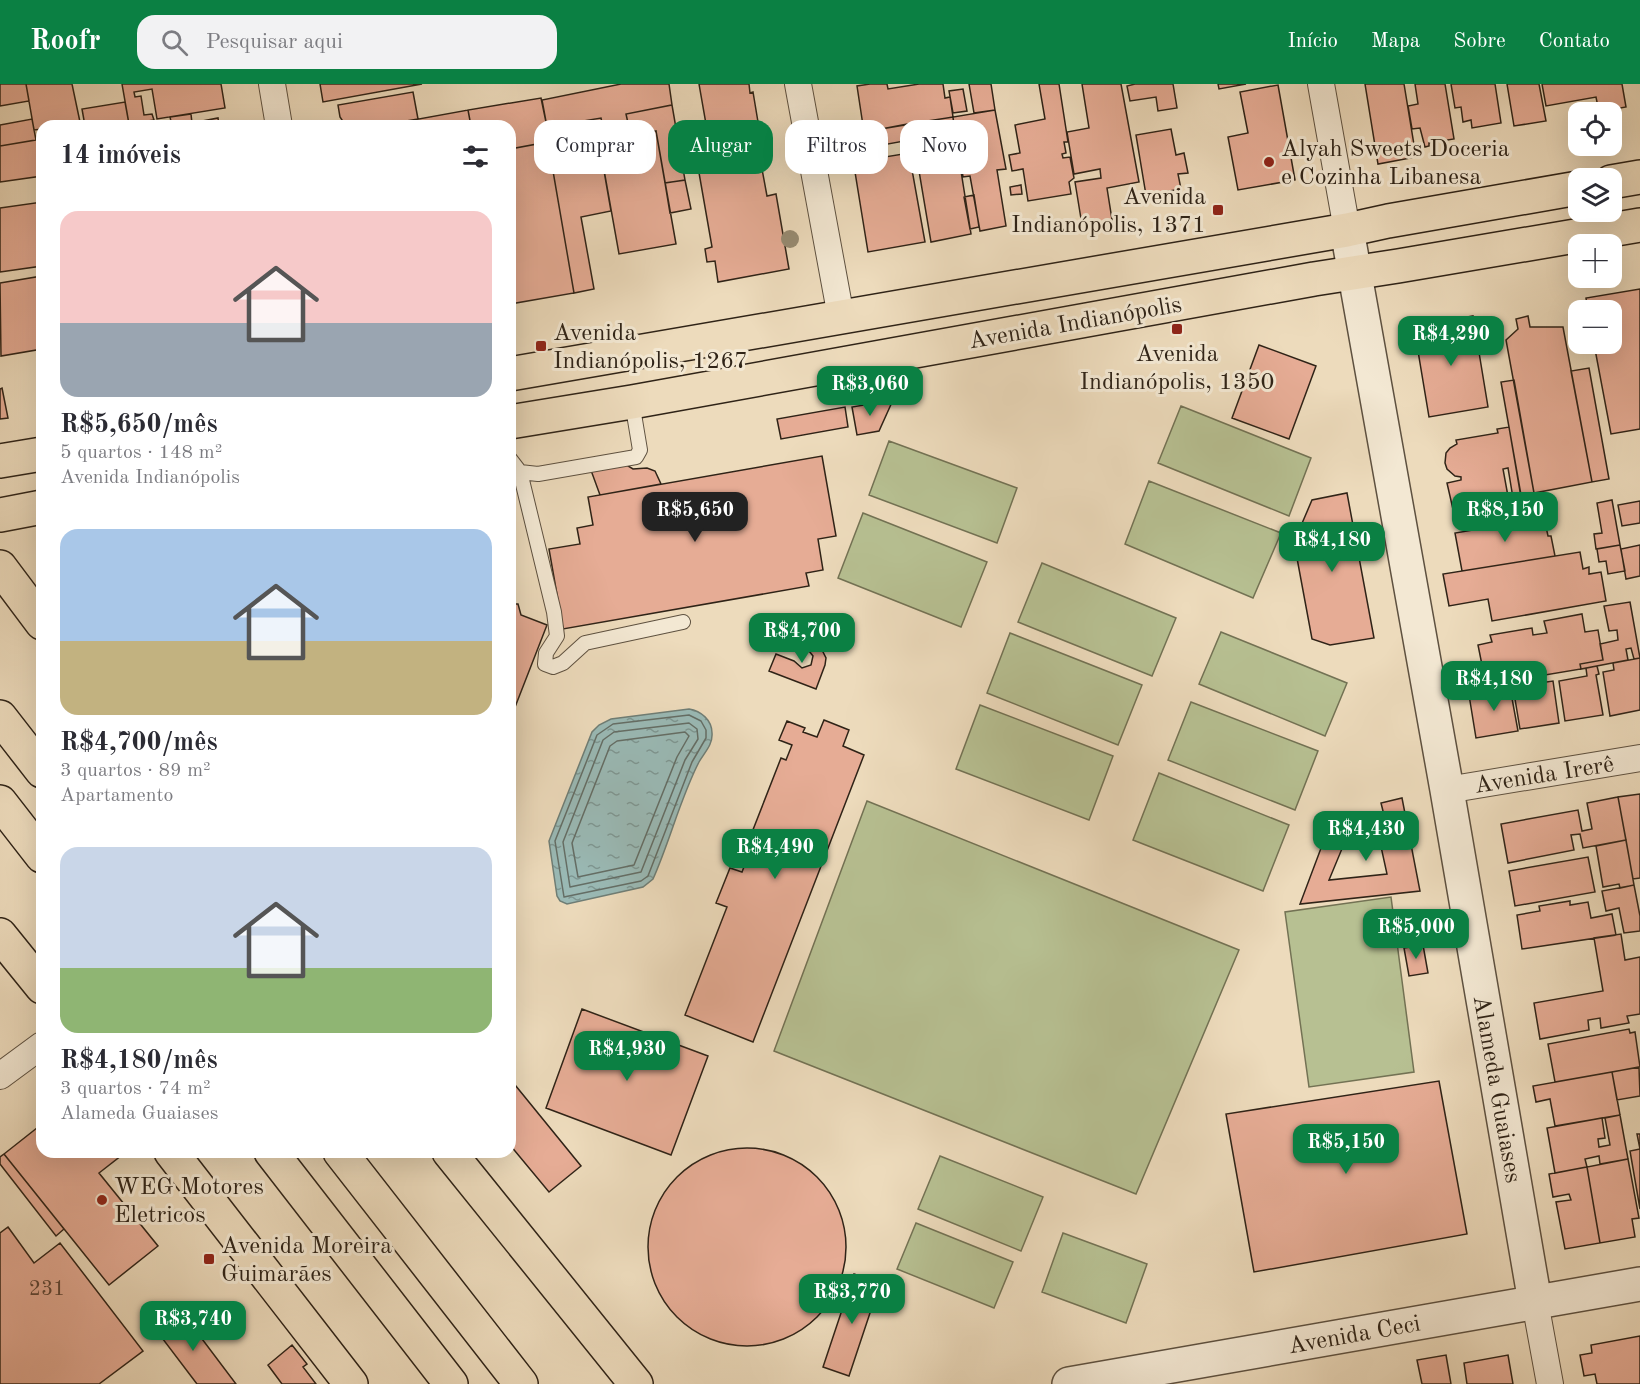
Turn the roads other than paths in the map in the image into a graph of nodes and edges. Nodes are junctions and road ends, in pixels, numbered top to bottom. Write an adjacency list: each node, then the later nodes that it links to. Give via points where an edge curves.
1 (272, 84): 4 (street)
2 (798, 84): 11 (street)
3 (1321, 84): 9 (street, Alameda Guaiases)
4 (278, 120)
5 (1640, 177): 6 (main road)
6 (1622, 180)
7 (1568, 190): 9 (main road, Avenida Indianópolis)
8 (1640, 225): 10 (main road, Avenida Indianópolis)
9 (1347, 230): 10 (street, Alameda Guaiases); 11 (main road, Avenida Indianópolis)
10 (1354, 272): 13 (main road, Avenida Indianópolis); 25 (street, Alameda Guaiases)
11 (841, 316): 12 (main road, Avenida Indianópolis)
12 (516, 373)
13 (632, 402): 14 (main road, Avenida Indianópolis); 18 (lane, via 640,450 636,457 538,474)
14 (516, 421)
15 (36, 455): 16 (main road)
16 (0, 461)
17 (516, 467): 18 (lane)
18 (520, 472): 21 (lane, via 555,620 557,636 546,653 545,664 553,667 563,663 585,643)
19 (36, 508): 20 (main road)
20 (0, 515)
21 (683, 622)
22 (0, 717): 24 (main road)
23 (1640, 758): 25 (street, Avenida Irerê)
24 (36, 763)
25 (1447, 790): 37 (street, Alameda Guaiases)
26 (0, 802): 27 (main road)
27 (36, 848)
28 (0, 935): 29 (main road)
29 (36, 980)
30 (36, 1049): 31 (street)
31 (0, 1076)
32 (176, 1158): 38 (main road)
33 (276, 1158): 39 (main road)
34 (345, 1158): 40 (main road)
35 (454, 1158): 41 (main road)
36 (1640, 1284): 37 (street, Avenida Ceci)
37 (1534, 1302): 42 (street, Avenida Ceci); 43 (street, Alameda Guaiases)
38 (351, 1384)
39 (451, 1384)
40 (521, 1384)
41 (636, 1384)
42 (1069, 1384)
43 (1550, 1384)

